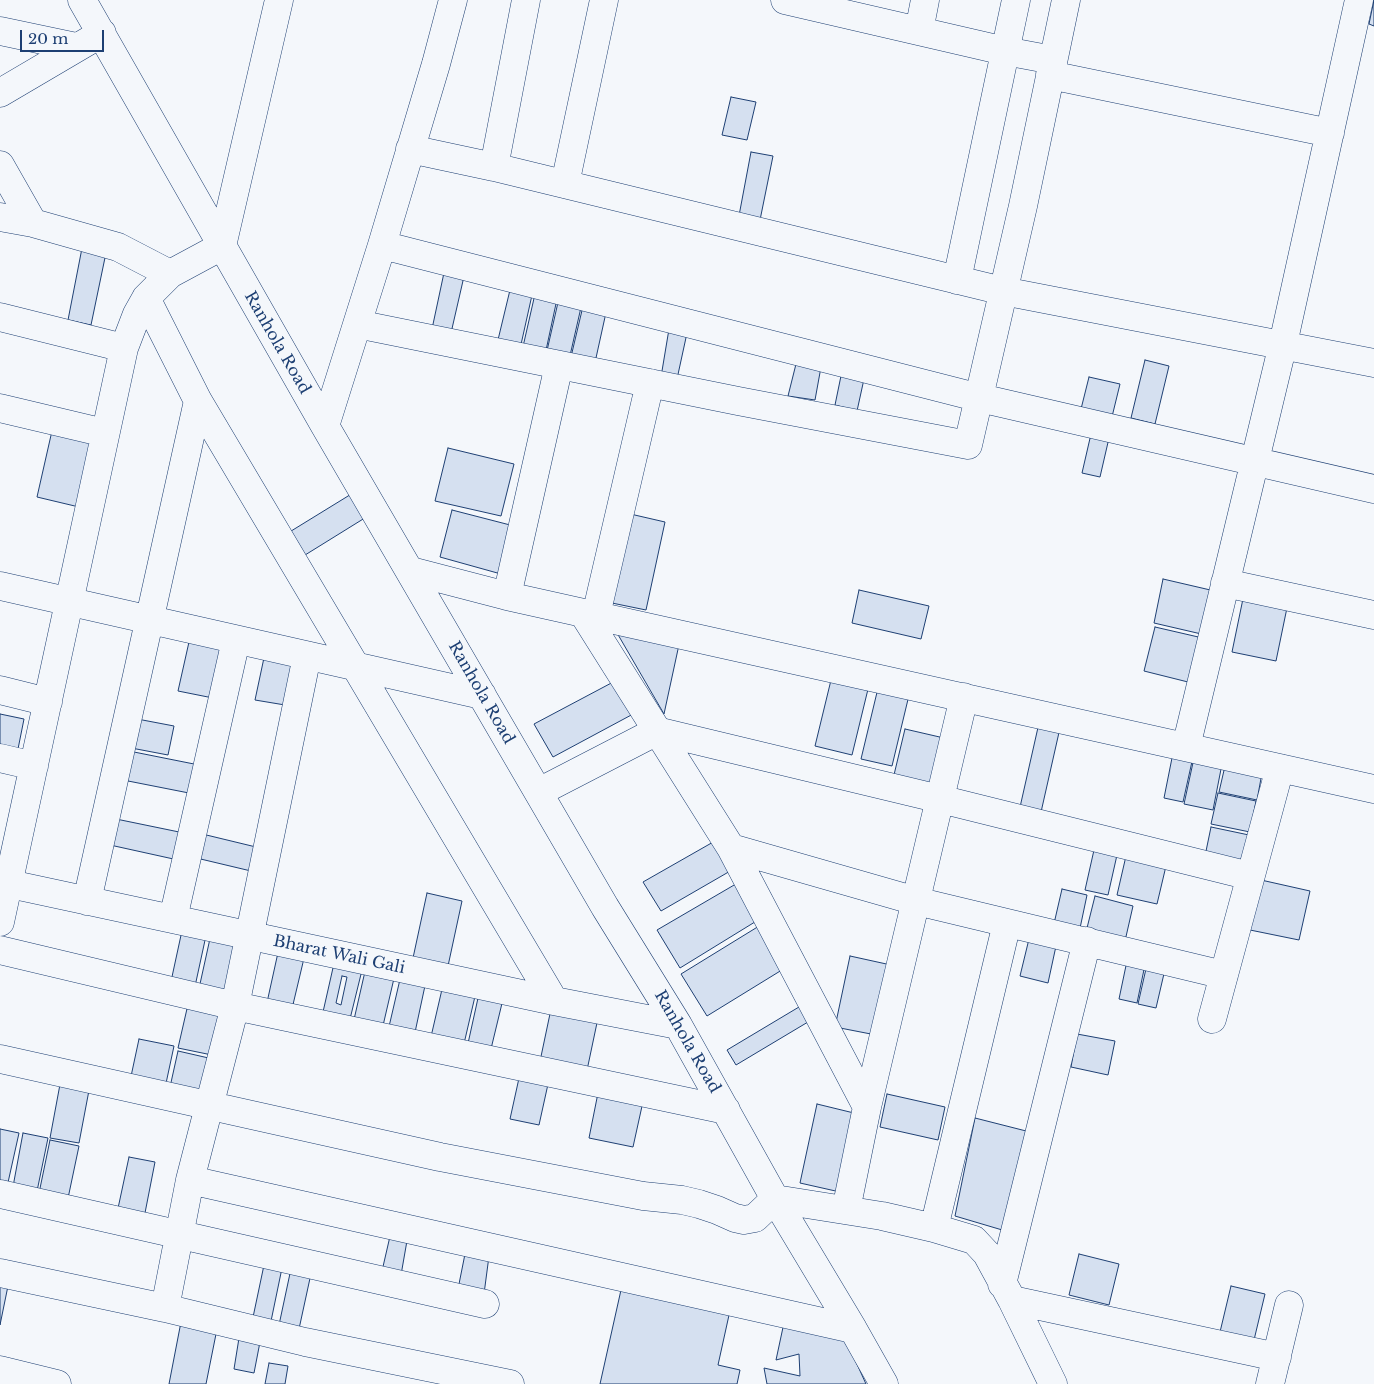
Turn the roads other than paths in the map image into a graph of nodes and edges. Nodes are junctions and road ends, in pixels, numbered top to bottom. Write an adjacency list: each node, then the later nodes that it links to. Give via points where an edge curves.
1 (82, 0): 13 (street, Ranhola Road)
2 (279, 0): 26 (street)
3 (453, 0): 19 (street)
4 (526, 0): 21 (street)
5 (604, 0): 22 (street)
6 (785, 0): 12 (street)
7 (925, 0): 12 (street)
8 (1016, 0): 15 (street)
9 (1066, 0): 16 (street)
10 (1359, 0): 18 (street)
11 (0, 31): 14 (street)
12 (919, 31): 15 (street)
13 (102, 33): 14 (street); 26 (street, Ranhola Road)
14 (76, 47): 17 (street)
15 (1005, 51): 16 (street); 28 (street)
16 (1052, 68): 18 (street); 29 (street)
17 (0, 93)
18 (1330, 133): 33 (street)
19 (410, 148): 21 (street); 25 (street)
20 (0, 165): 24 (street)
21 (494, 167): 22 (street)
22 (565, 184): 28 (street)
23 (0, 217): 24 (street)
24 (33, 223): 27 (street, via 118,247)
25 (382, 245): 32 (street); 38 (street)
26 (222, 246): 27 (street); 41 (street, Ranhola Road)
27 (170, 274): 30 (street)
28 (957, 280): 29 (street)
29 (1003, 291): 33 (street); 38 (street)
30 (146, 298): 34 (street); 39 (street)
31 (0, 316): 34 (street)
32 (357, 324): 36 (street); 41 (street)
33 (1283, 344): 35 (street); 43 (street)
34 (124, 348): 42 (street)
35 (1374, 363)
36 (559, 365): 37 (street); 48 (street)
37 (650, 383): 38 (street, via 968,445); 50 (street)
38 (980, 398): 43 (street)
39 (198, 401): 52 (street); 55 (street)
40 (0, 408): 42 (street)
41 (325, 426): 45 (street, Ranhola Road)
42 (106, 433): 49 (street)
43 (1254, 461): 44 (street); 46 (street)
44 (1374, 489)
45 (411, 571): 48 (street); 57 (street, Ranhola Road)
46 (1225, 583): 51 (street); 61 (street)
47 (0, 586): 49 (street)
48 (508, 596): 50 (street)
49 (69, 602): 52 (street); 59 (street)
50 (590, 614): 58 (street); 60 (street)
51 (1374, 615)
52 (149, 621): 53 (street); 71 (street)
53 (236, 640): 54 (street); 73 (street)
54 (307, 656): 55 (street); 76 (street)
55 (357, 668): 57 (street); 80 (street)
56 (0, 690): 59 (street)
57 (482, 696): 66 (street, Ranhola Road)
58 (964, 697): 61 (street); 67 (street)
59 (48, 702): 63 (street)
60 (657, 731): 66 (street); 67 (street); 68 (street)
61 (1186, 747): 64 (street)
62 (0, 758): 63 (street)
63 (34, 766): 70 (street)
64 (1280, 768): 65 (street); 69 (street)
65 (1374, 789)
66 (539, 792): 83 (street, Ranhola Road)
67 (940, 799): 69 (street); 72 (street)
68 (731, 848): 72 (street); 86 (street)
69 (1250, 876): 79 (street)
70 (4, 883): 71 (street, Bharat Wali Gali); 74 (street)
71 (87, 901): 73 (street, Bharat Wali Gali)
72 (916, 901): 75 (street); 86 (street)
73 (173, 919): 76 (street, Bharat Wali Gali)
74 (0, 922)
75 (1007, 923): 77 (street); 92 (street)
76 (249, 936): 80 (street, Bharat Wali Gali); 81 (street)
77 (1087, 941): 79 (street); 95 (street)
78 (0, 950): 81 (street)
79 (1224, 975): 82 (street)
80 (554, 1001): 83 (street, Bharat Wali Gali)
81 (234, 1006): 85 (street); 87 (street)
82 (1212, 1018)
83 (678, 1025): 87 (street, Ranhola Road)
84 (0, 1059): 85 (street)
85 (210, 1107): 88 (street); 90 (street, via 440,1157 699,1204 744,1220 755,1218)
86 (867, 1107): 91 (street)
87 (726, 1110): 90 (street, Ranhola Road)
88 (190, 1180): 93 (street); 99 (street)
89 (0, 1194): 93 (street)
90 (775, 1199): 91 (street); 99 (street, Ranhola Road)
91 (846, 1210): 92 (street)
92 (934, 1228): 95 (street, via 974,1240 988,1254)
93 (179, 1234): 96 (street); 98 (street)
94 (0, 1273): 98 (street)
95 (1007, 1292): 100 (street); 105 (street)
96 (486, 1304)
97 (1289, 1305): 100 (street)
98 (165, 1308): 103 (street, via 305,1342)
99 (853, 1330): 104 (street, Ranhola Road)
100 (1277, 1357): 106 (street)
101 (0, 1370): 102 (street)
102 (57, 1384)
103 (510, 1384)
104 (884, 1384)
105 (1053, 1384)
106 (1270, 1384)

